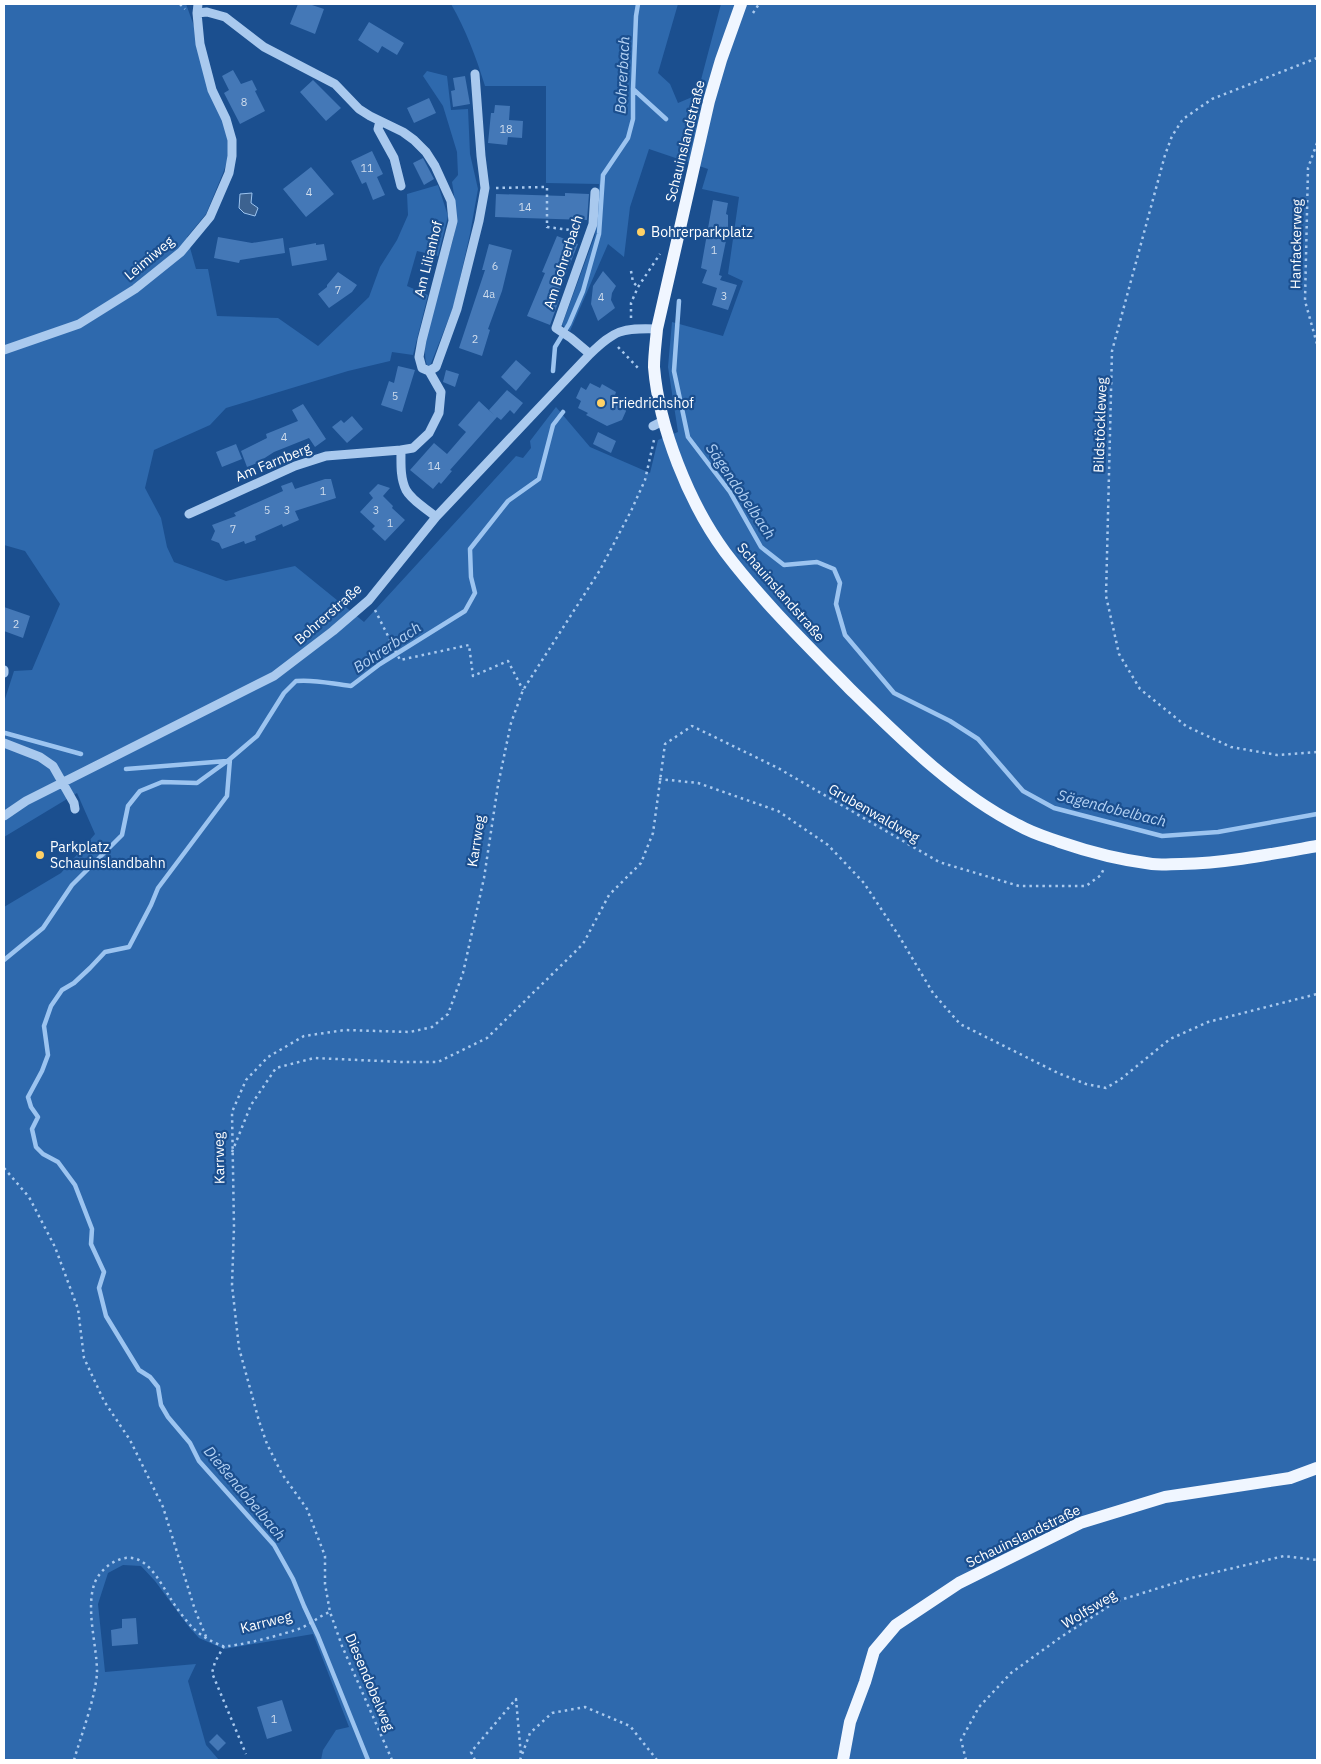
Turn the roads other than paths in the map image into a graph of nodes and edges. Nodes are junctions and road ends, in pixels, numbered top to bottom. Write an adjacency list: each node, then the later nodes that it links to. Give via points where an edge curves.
1 (741, 4): 7 (main road, Schauinslandstraße, via 709,102)
2 (198, 9): 4 (street, Am Lilianhof, via 224,17 264,47 335,84 359,109); 8 (street, Leimiweg, via 200,44 212,90 232,140 228,173 210,217 181,252 135,289 79,324)
3 (475, 74): 10 (street, via 485,188 457,309 436,367)
4 (380, 121): 5 (street, via 378,129 394,158); 10 (street, Am Lilianhof, via 403,132 426,152 451,200 453,221 419,357 422,368)
5 (401, 186)
6 (595, 192): 9 (street, Am Bohrerbach, via 593,224 556,328)
7 (657, 329): 9 (street, Bohrerstraße, via 620,331 608,337); 18 (main road, Schauinslandstraße, via 654,366 658,424 704,518 724,550 762,597 820,659 936,769 977,800 1020,826 1108,856 1154,864 1206,864)
8 (4, 350)
9 (590, 354): 13 (street, Bohrerstraße)
10 (429, 372): 11 (street, Am Lilianhof, via 441,392 439,413 429,433 413,448)
11 (400, 450): 12 (street, Am Farnberg, via 326,456 295,466); 13 (street, via 406,490)
12 (189, 514)
13 (436, 517): 15 (street, Bohrerstraße, via 369,600 274,676)
14 (4, 743): 15 (street, via 40,757 53,766)
15 (64, 783): 16 (street); 17 (street, Bohrerstraße, via 26,801)
16 (75, 809)
17 (4, 816)
18 (1317, 846)
19 (1317, 1468): 20 (main road, Schauinslandstraße, via 1290,1478 1165,1497 1080,1523 959,1583 896,1625 874,1651 850,1722)
20 (844, 1760)

